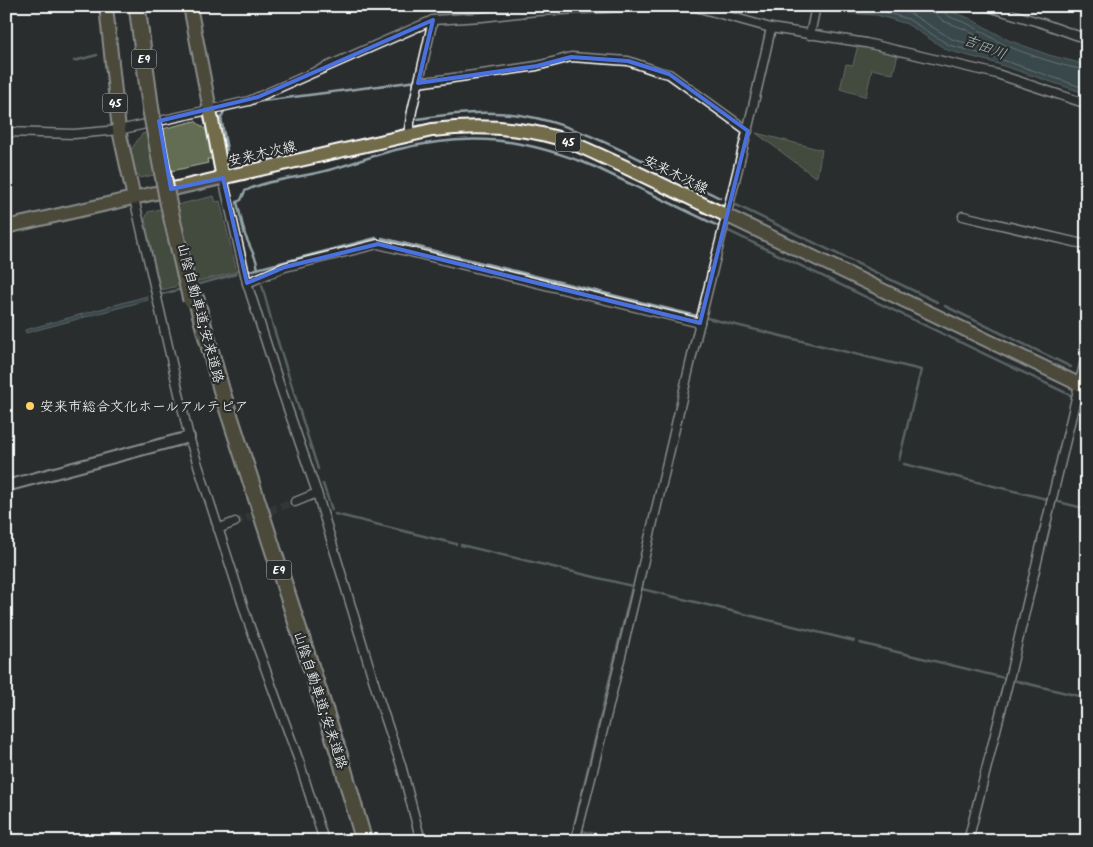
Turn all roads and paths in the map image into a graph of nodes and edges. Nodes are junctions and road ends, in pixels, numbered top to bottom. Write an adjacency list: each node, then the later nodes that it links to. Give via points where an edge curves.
1 (106, 6): 17 (main road, 45)
2 (137, 6): 16 (highway, 山陰自動車道;安来道路 / E9)
3 (142, 6): 16 (highway, 山陰自動車道;安来道路 / E9)
4 (190, 6): 15 (main road, 安来木次線)
5 (649, 6): 9 (street)
6 (692, 6): 10 (street)
7 (816, 6): 11 (street)
8 (985, 6): 12 (street)
9 (433, 20): 13 (street); 15 (street, via 258,97)
10 (771, 28): 11 (street); 18 (street)
11 (810, 32): 14 (street, via 997,74)
12 (1087, 39)
13 (418, 83): 18 (street, via 538,66 571,57 628,60 669,74); 20 (street)
14 (1087, 104)
15 (210, 110): 17 (street); 21 (main road, 安来木次線)
16 (154, 111): 28 (highway, 山陰自動車道;安来道路 / E9, bridge, via 168,202)
17 (119, 130): 19 (street, via 74,134); 22 (main road, 45)
18 (748, 131): 23 (street)
19 (6, 132)
20 (408, 135): 21 (main road, 安来木次線 / 45); 23 (main road, 安来木次線 / 45, via 484,126 538,133 595,153)
21 (223, 178): 22 (main road, 安来木次線 / 45); 27 (street)
22 (134, 198): 25 (main road, 安来木次線 / 45); 32 (street)
23 (727, 216): 29 (street); 31 (main road, 安来木次線 / 45)
24 (963, 216): 26 (street)
25 (6, 227)
26 (1087, 246)
27 (247, 282): 29 (street, via 285,267 378,244); 34 (street)
28 (194, 299): 39 (highway, 山陰自動車道;安来道路 / E9, via 216,393 335,759); 40 (highway, 山陰自動車道;安来道路 / E9)
29 (700, 323): 42 (street)
30 (1087, 352): 31 (street)
31 (1083, 386): 43 (street)
32 (189, 437): 33 (street); 37 (street)
33 (6, 486)
34 (317, 493): 35 (street); 41 (street, via 401,765)
35 (295, 502)
36 (236, 522): 37 (street)
37 (218, 529): 38 (street)
38 (324, 841)
39 (358, 841)
40 (364, 841)
41 (421, 841)
42 (575, 841)
43 (968, 841)

